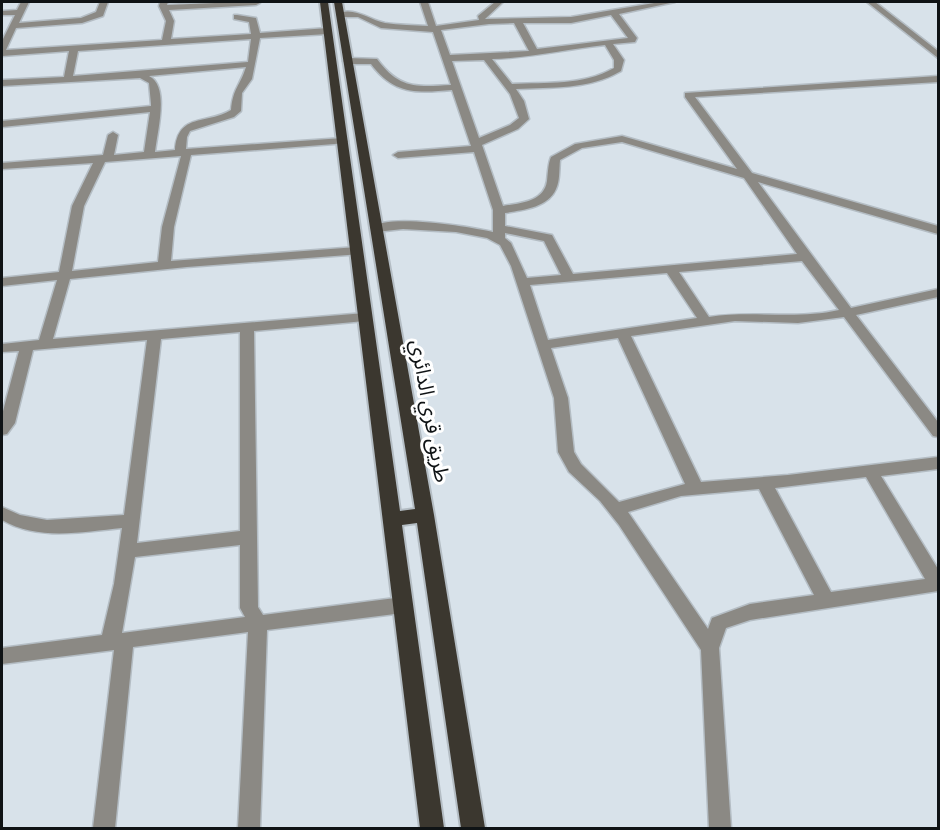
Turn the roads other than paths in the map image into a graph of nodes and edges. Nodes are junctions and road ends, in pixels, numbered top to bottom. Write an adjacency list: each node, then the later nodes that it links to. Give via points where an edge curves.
1 (25, 2): 12 (street)
2 (104, 2): 18 (street, via 100,14 93,18)
3 (324, 2): 20 (highway)
4 (424, 2): 19 (street)
5 (499, 2): 16 (street)
6 (671, 2): 14 (street)
7 (871, 2): 24 (street)
8 (256, 3): 10 (street)
9 (484, 3): 16 (street)
10 (164, 5): 23 (street, via 170,21)
11 (339, 8): 19 (street, via 381,25); 32 (highway, طريق قري الدائري)
12 (19, 12): 13 (street); 18 (street)
13 (2, 13)
14 (614, 14): 17 (street); 25 (street, via 633,38)
15 (237, 17): 21 (street, via 253,20)
16 (480, 20): 17 (street); 19 (street)
17 (518, 22): 28 (street)
18 (13, 26): 27 (street)
19 (434, 29): 30 (street)
20 (328, 31): 21 (street); 43 (highway)
21 (255, 36): 23 (street); 33 (street)
22 (939, 41): 24 (street)
23 (166, 42): 26 (street)
24 (923, 42): 29 (street)
25 (608, 43): 28 (street); 39 (street, via 619,60 618,69 610,75)
26 (74, 49): 27 (street); 35 (street)
27 (2, 51)
28 (535, 53): 31 (street)
29 (939, 55)
30 (447, 58): 31 (street); 38 (street)
31 (487, 58): 39 (street)
32 (348, 61): 38 (street, via 374,62 383,76 403,88); 52 (highway, طريق قري الدائري)
33 (252, 64): 34 (street); 45 (street, via 237,93 236,111 185,130)
34 (141, 75): 35 (street); 40 (street, via 153,81)
35 (68, 78): 37 (street)
36 (939, 80): 50 (street, via 688,95)
37 (2, 83)
38 (456, 87): 44 (street)
39 (511, 87): 44 (street, via 524,118)
40 (155, 109): 41 (street); 46 (street)
41 (2, 124)
42 (113, 135): 48 (street)
43 (343, 141): 45 (street); 55 (highway)
44 (476, 147): 47 (street); 51 (street)
45 (184, 152): 46 (street); 57 (street)
46 (148, 155): 48 (street)
47 (398, 155)
48 (105, 158): 49 (street); 59 (street, via 78,206)
49 (2, 166)
50 (749, 177): 51 (street, via 639,142 600,140 566,151 555,159 552,187 546,197); 53 (street); 56 (street)
51 (499, 210): 54 (street)
52 (376, 228): 54 (street, via 403,225); 82 (highway, طريق قري الدائري)
53 (939, 230)
54 (500, 234): 60 (street, via 548,238); 62 (street)
55 (357, 251): 57 (street); 65 (highway)
56 (805, 257): 58 (street); 64 (street)
57 (164, 265): 59 (street)
58 (670, 268): 60 (street); 66 (street)
59 (65, 275): 61 (street); 70 (street)
60 (569, 278): 62 (street)
61 (2, 282)
62 (522, 282): 71 (street)
63 (939, 293): 64 (street)
64 (848, 313): 66 (street, via 798,319); 75 (street)
65 (365, 317): 67 (street); 83 (highway)
66 (705, 320): 69 (street)
67 (247, 327): 68 (street); 85 (street)
68 (155, 334): 70 (street); 84 (street)
69 (623, 335): 71 (street); 79 (street)
70 (45, 344): 72 (street)
71 (543, 345): 80 (street, via 561,398 566,452 575,468)
72 (27, 346): 73 (street); 74 (street)
73 (2, 348)
74 (2, 430)
75 (939, 432)
76 (939, 463): 77 (street)
77 (870, 471): 78 (street); 87 (street)
78 (764, 483): 79 (street); 88 (street)
79 (696, 489): 80 (street)
80 (616, 509): 92 (street)
81 (2, 513): 84 (street, via 26,523 54,527)
82 (425, 515): 83 (highway); 97 (highway, طريق قري الدائري)
83 (392, 519): 89 (highway)
84 (131, 520): 86 (street)
85 (248, 537): 86 (street); 90 (street, via 249,608)
86 (127, 551): 91 (street)
87 (938, 584): 88 (street)
88 (826, 600): 92 (street, via 750,612 719,623)
89 (403, 605): 90 (street); 96 (highway)
90 (258, 622): 91 (street); 95 (street)
91 (117, 643): 93 (street); 94 (street)
92 (710, 648): 98 (street)
93 (2, 656)
94 (104, 828)
95 (249, 828)
96 (432, 828)
97 (473, 828)
98 (720, 828)

